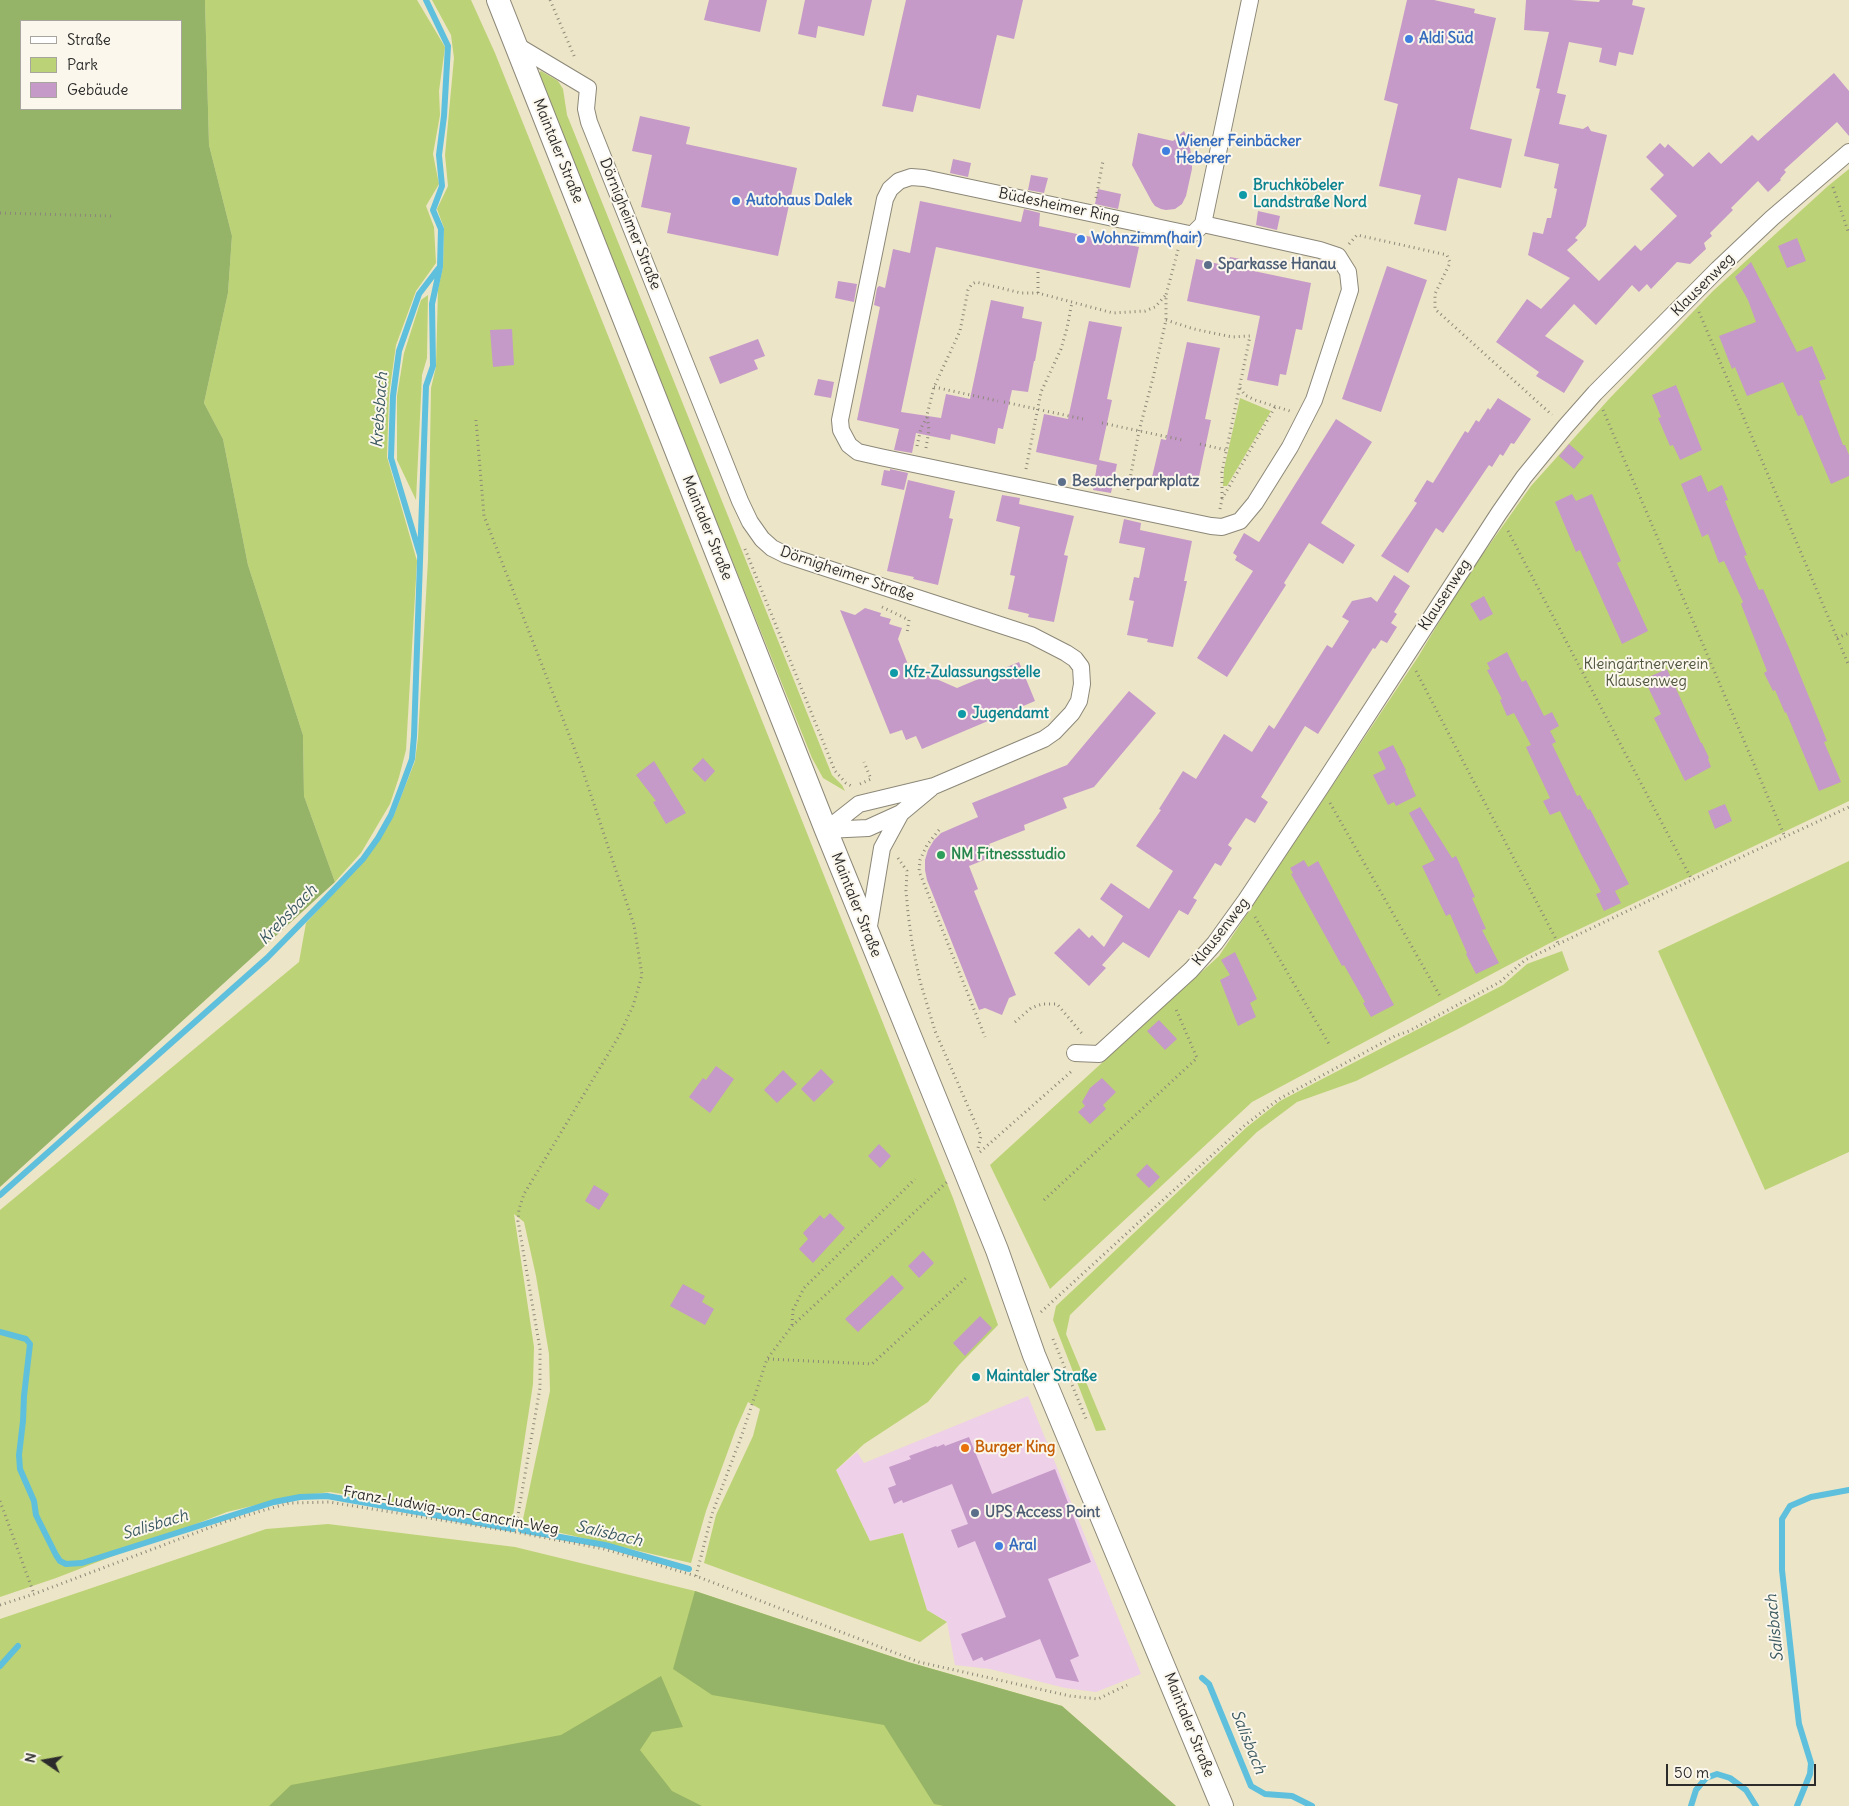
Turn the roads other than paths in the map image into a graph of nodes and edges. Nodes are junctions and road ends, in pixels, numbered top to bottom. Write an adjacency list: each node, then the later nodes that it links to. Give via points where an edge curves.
1 (498, 0): 3 (main road, Maintaler Straße)
2 (1250, 0): 5 (street)
3 (516, 45): 6 (street, Dörnigheimer Straße, via 588,88 586,109 589,122 740,502 762,539 786,555 1031,635 1066,653 1080,667 1079,701 1054,732); 8 (main road, Maintaler Straße)
4 (1849, 152): 10 (street, Klausenweg, via 1739,250 1565,427 1499,513 1246,900 1202,959 1168,991)
5 (1203, 224): 5 (street, Büdesheimer Ring, via 1320,250 1338,256 1348,272 1350,290 1314,400 1287,452 1240,521 1211,526 858,452 849,446 840,420 885,200 899,181 924,178 1182,232 1194,233)
6 (934, 786): 7 (street, Dörnigheimer Straße); 8 (street, Dörnigheimer Straße, via 859,804)
7 (901, 813): 8 (street, Dörnigheimer Straße, via 868,828); 9 (street, Dörnigheimer Straße, via 882,848)
8 (826, 830): 9 (main road, Maintaler Straße)
9 (868, 934): 11 (main road, Maintaler Straße, via 997,1250 1034,1355)
10 (1088, 1054)
11 (1222, 1806)

